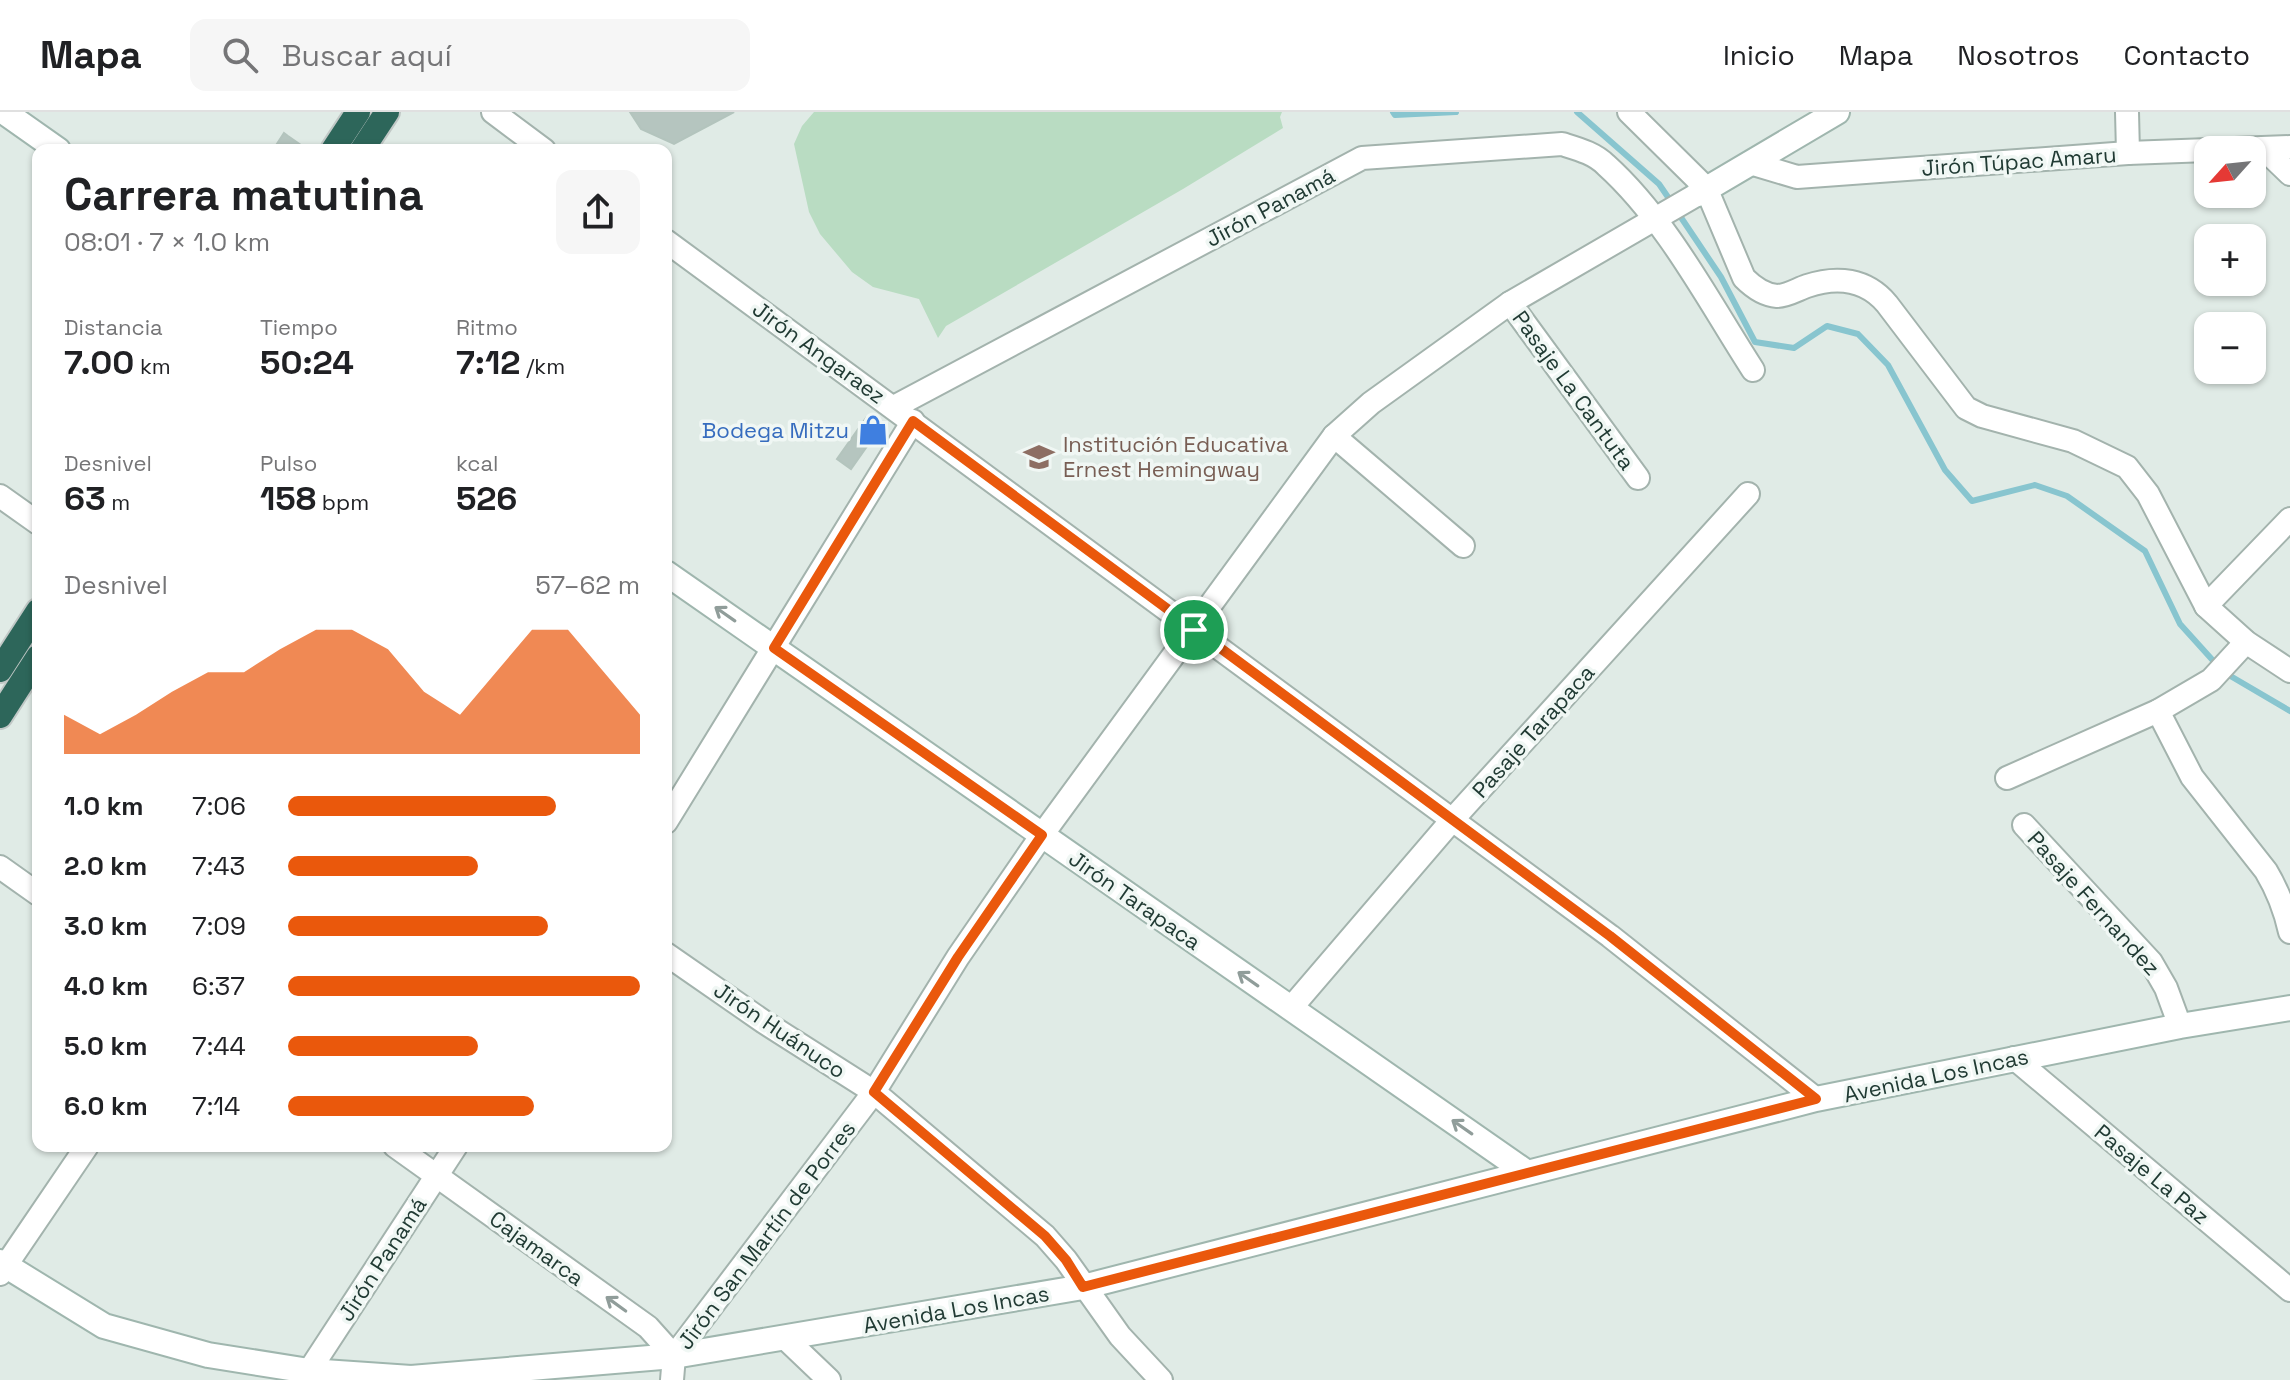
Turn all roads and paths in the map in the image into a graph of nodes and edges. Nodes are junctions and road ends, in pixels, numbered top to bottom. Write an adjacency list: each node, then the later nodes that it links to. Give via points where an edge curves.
1 (4, 112): 8 (street)
2 (358, 112): 9 (highway)
3 (387, 112): 10 (highway)
4 (493, 112): 11 (street)
5 (1629, 112): 19 (street)
6 (1837, 112): 17 (street)
7 (2127, 112): 16 (street)
8 (49, 144)
9 (337, 144)
10 (366, 144)
11 (536, 144)
12 (2290, 147): 13 (street, Jirón Túpac Amaru)
13 (2266, 148)
14 (2194, 151): 16 (street, Jirón Túpac Amaru)
15 (2266, 151): 18 (street)
16 (2128, 153): 17 (street, Jirón Túpac Amaru, via 1797,177)
17 (1750, 163): 19 (street)
18 (2290, 174)
19 (1702, 191): 20 (street, Jirón San Martín de Porres); 33 (street, via 1752,286 1780,296 1819,282 1867,287 1887,304 1966,408 2073,441 2127,467 2148,494)
20 (1658, 217): 22 (street, Jirón San Martín de Porres); 23 (street, Jirón Panamá); 24 (street, Jirón Panamá, via 1605,163 1562,144 1362,158)
21 (672, 250): 24 (street, Jirón Angaraez)
22 (1510, 303): 25 (street, Jirón San Martín de Porres, via 1371,403); 26 (street, Pasaje La Cantuta)
23 (1753, 370)
24 (904, 414): 35 (street, Jirón Angaraez); 37 (street)
25 (1334, 436): 31 (street); 35 (street, Jirón San Martín de Porres)
26 (1638, 478)
27 (1748, 494): 45 (street, Pasaje Tarapaca)
28 (0, 496): 29 (street)
29 (32, 519)
30 (2290, 519): 33 (street)
31 (1463, 546)
32 (672, 577): 37 (street, Jirón Tarapaca, one-way to 32)
33 (2206, 606): 36 (street)
34 (32, 620): 39 (highway)
35 (1194, 630): 45 (street, Jirón Angaraez); 47 (street, Jirón San Martín de Porres)
36 (2246, 642): 40 (street); 41 (street, via 2211,680)
37 (774, 648): 44 (street); 47 (street, Jirón Tarapaca)
38 (32, 666): 42 (highway)
39 (0, 670)
40 (2290, 671)
41 (2158, 711): 43 (street); 50 (street, via 2192,777 2271,879)
42 (0, 716)
43 (2007, 778)
44 (672, 812)
45 (1453, 819): 52 (street, Pasaje Tarapaca); 57 (street, Jirón Angaraez)
46 (2024, 825): 54 (street, Pasaje Fernandez, via 2151,962)
47 (1042, 835): 52 (street, Jirón Tarapaca, one-way to 47); 56 (street, Jirón San Martín de Porres)
48 (0, 867): 49 (street)
49 (32, 890)
50 (2290, 932)
51 (672, 958): 56 (street, Jirón Huánuco)
52 (1291, 1008): 61 (street, Jirón Tarapaca, one-way to 52)
53 (2290, 1008): 54 (street, Avenida Los Incas)
54 (2180, 1026): 55 (street, Avenida Los Incas)
55 (2014, 1058): 57 (street, Avenida Los Incas); 65 (street, Pasaje La Paz)
56 (874, 1092): 64 (street, Jirón Huánuco, via 1045,1236); 67 (street, Jirón San Martín de Porres)
57 (1816, 1099): 61 (street, Avenida Los Incas)
58 (83, 1152): 63 (street)
59 (404, 1152): 62 (street, Cajamarca)
60 (452, 1152): 62 (street, Jirón Panamá)
61 (1526, 1172): 64 (street, Avenida Los Incas)
62 (437, 1175): 67 (street, Cajamarca, one-way to 62, via 648,1327); 68 (street, Jirón Panamá)
63 (2, 1267): 68 (street, Avenida Los Incas, via 104,1326 208,1355)
64 (1083, 1287): 66 (street, Avenida Los Incas); 70 (street, Jirón Huánuco)
65 (2290, 1290)
66 (785, 1338): 67 (street, Avenida Los Incas); 69 (street)
67 (673, 1368): 68 (street, Avenida Los Incas, via 411,1378)
68 (309, 1371)
69 (829, 1380)
70 (1161, 1380)

